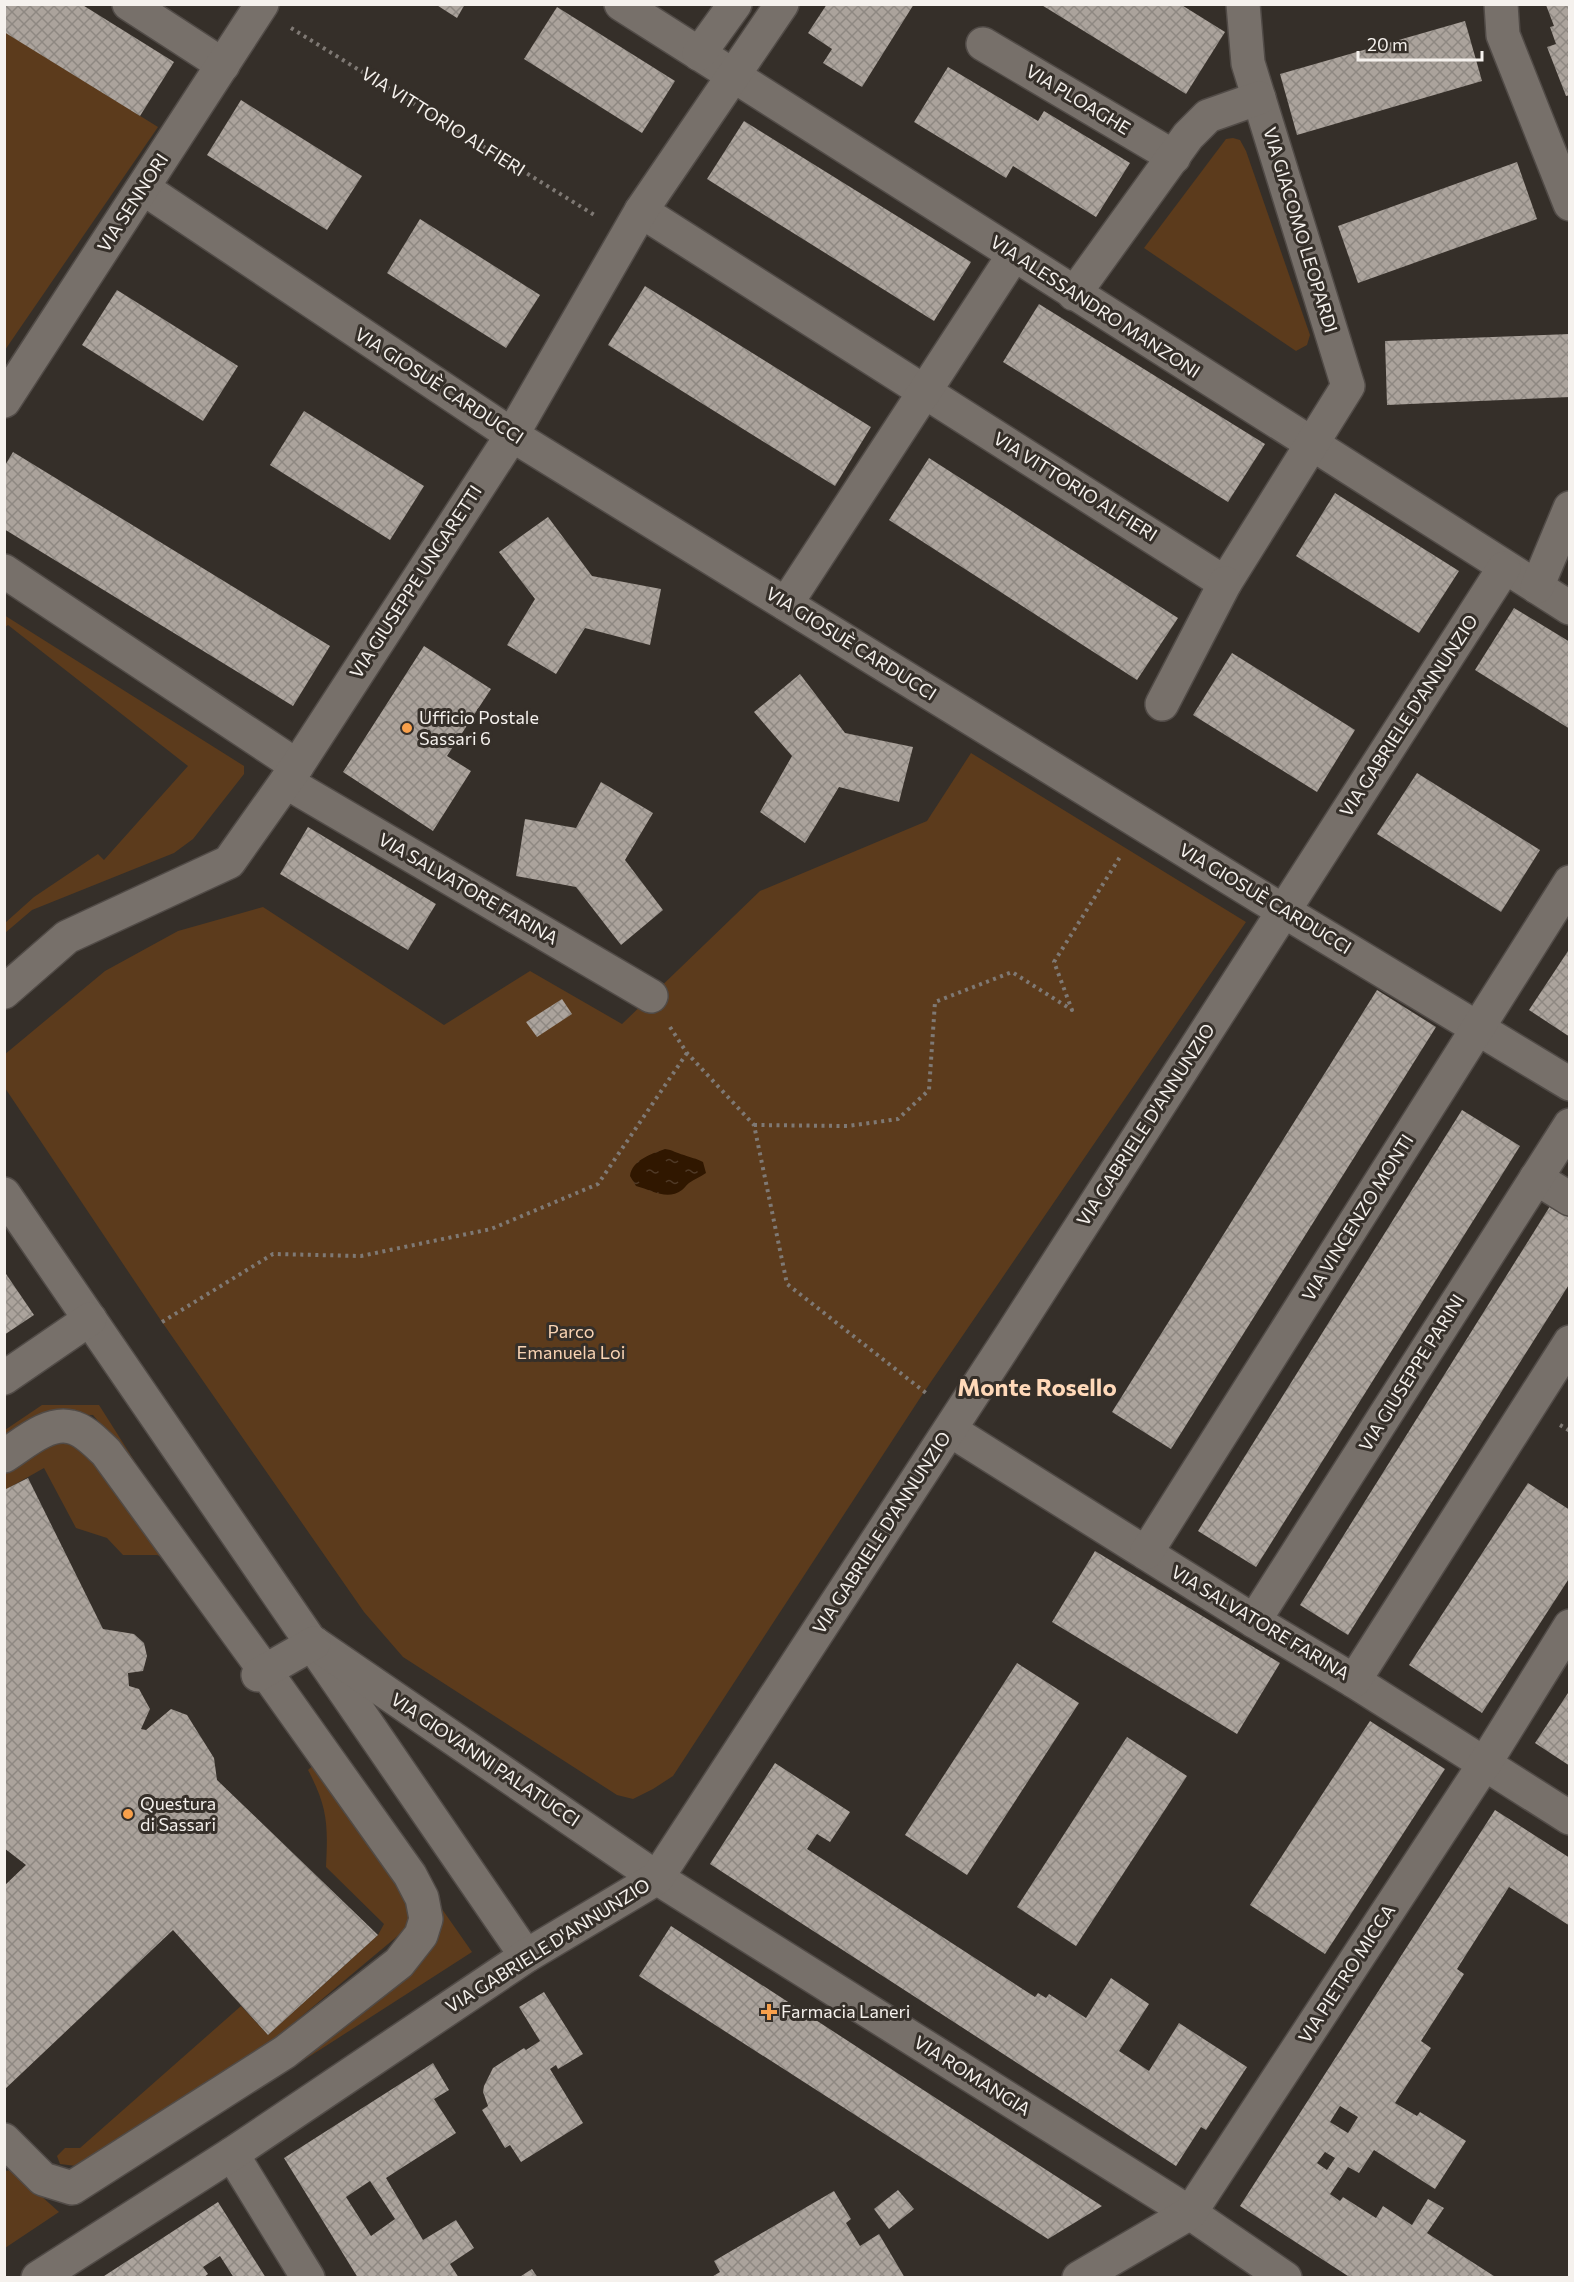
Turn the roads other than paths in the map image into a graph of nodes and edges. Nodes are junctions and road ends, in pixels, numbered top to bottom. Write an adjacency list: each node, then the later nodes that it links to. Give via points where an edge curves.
1 (129, 4): 10 (street)
2 (621, 4): 9 (street, VIA ALESSANDRO MANZONI)
3 (735, 4): 9 (street)
4 (782, 4): 11 (street)
5 (1243, 4): 12 (street, VIA GIACOMO LEOPARDI, via 1248,63)
6 (1501, 4): 15 (street, via 1503,35)
7 (261, 7): 10 (street, VIA SENNORI)
8 (983, 44): 13 (street, VIA PLOAGHE)
9 (699, 54): 11 (street, VIA ALESSANDRO MANZONI)
10 (223, 65): 14 (street, VIA SENNORI)
11 (734, 76): 16 (street, VIA GIUSEPPE UNGARETTI); 17 (street, VIA ALESSANDRO MANZONI)
12 (1259, 98): 13 (street, via 1208,116); 22 (street, VIA GIACOMO LEOPARDI, via 1348,386)
13 (1174, 157): 18 (street)
14 (143, 188): 20 (street, VIA SENNORI); 21 (street, VIA GIOSUÈ CARDUCCI)
15 (1569, 204)
16 (634, 223): 19 (street, VIA VITTORIO ALFIERI); 21 (street, VIA GIUSEPPE UNGARETTI)
17 (1013, 256): 18 (street, VIA ALESSANDRO MANZONI); 19 (street)
18 (1074, 294): 22 (street, VIA ALESSANDRO MANZONI)
19 (925, 392): 26 (street, VIA VITTORIO ALFIERI); 28 (street)
20 (4, 401)
21 (512, 435): 28 (street, VIA GIOSUÈ CARDUCCI); 31 (street, VIA GIUSEPPE UNGARETTI)
22 (1312, 445): 24 (street, VIA ALESSANDRO MANZONI); 26 (street)
23 (1569, 508): 27 (street)
24 (1504, 568): 27 (street, VIA ALESSANDRO MANZONI); 33 (street, VIA GABRIELE D'ANNUNZIO)
25 (4, 571): 31 (street, VIA SALVATORE FARINA)
26 (1225, 583): 30 (street)
27 (1537, 587): 29 (street, VIA ALESSANDRO MANZONI)
28 (786, 604): 33 (street, VIA GIOSUÈ CARDUCCI)
29 (1569, 608)
30 (1162, 704)
31 (291, 774): 34 (street, VIA GIUSEPPE UNGARETTI, via 229,862 67,937); 35 (street, VIA SALVATORE FARINA)
32 (1569, 882): 36 (street, VIA VINCENZO MONTI)
33 (1283, 911): 36 (street, VIA GIOSUÈ CARDUCCI); 45 (street, VIA GABRIELE D'ANNUNZIO)
34 (4, 992)
35 (651, 996)
36 (1478, 1028): 37 (street, VIA GIOSUÈ CARDUCCI); 47 (street, VIA VINCENZO MONTI)
37 (1569, 1084)
38 (1569, 1125): 39 (street, VIA GIUSEPPE PARINI)
39 (1536, 1178): 41 (street); 48 (street, VIA GIUSEPPE PARINI)
40 (4, 1194): 42 (street, VIA GIOVANNI PALATUCCI)
41 (1569, 1199)
42 (90, 1319): 44 (street); 50 (street, VIA GIOVANNI PALATUCCI)
43 (1569, 1342): 52 (street)
44 (4, 1378)
45 (954, 1424): 47 (street, VIA SALVATORE FARINA); 55 (street, VIA GABRIELE D'ANNUNZIO)
46 (4, 1456): 51 (street, via 43,1430 70,1426 83,1432 106,1452)
47 (1146, 1553): 48 (street, VIA SALVATORE FARINA)
48 (1254, 1621): 52 (street, VIA SALVATORE FARINA)
49 (1569, 1626): 53 (street, VIA PIETRO MICCA)
50 (314, 1643): 51 (street); 55 (street, VIA GIOVANNI PALATUCCI); 56 (street, VIA GIOVANNI PALATUCCI)
51 (262, 1673): 57 (street, via 410,1875 422,1898 426,1919 421,1935 399,1963 285,2052 72,2188 43,2179)
52 (1354, 1681): 53 (street, VIA SALVATORE FARINA)
53 (1485, 1763): 54 (street, VIA SALVATORE FARINA); 59 (street, VIA PIETRO MICCA)
54 (1569, 1818)
55 (657, 1878): 56 (street, VIA GABRIELE D'ANNUNZIO); 59 (street, VIA ROMANGIA)
56 (526, 1956): 58 (street, VIA GABRIELE D'ANNUNZIO)
57 (4, 2140)
58 (232, 2154): 60 (street, VIA GABRIELE D'ANNUNZIO); 61 (street)
59 (1190, 2213): 62 (street, VIA PIETRO MICCA); 63 (street, VIA ROMANGIA)
60 (38, 2277)
61 (308, 2277)
62 (1079, 2277)
63 (1285, 2277)

